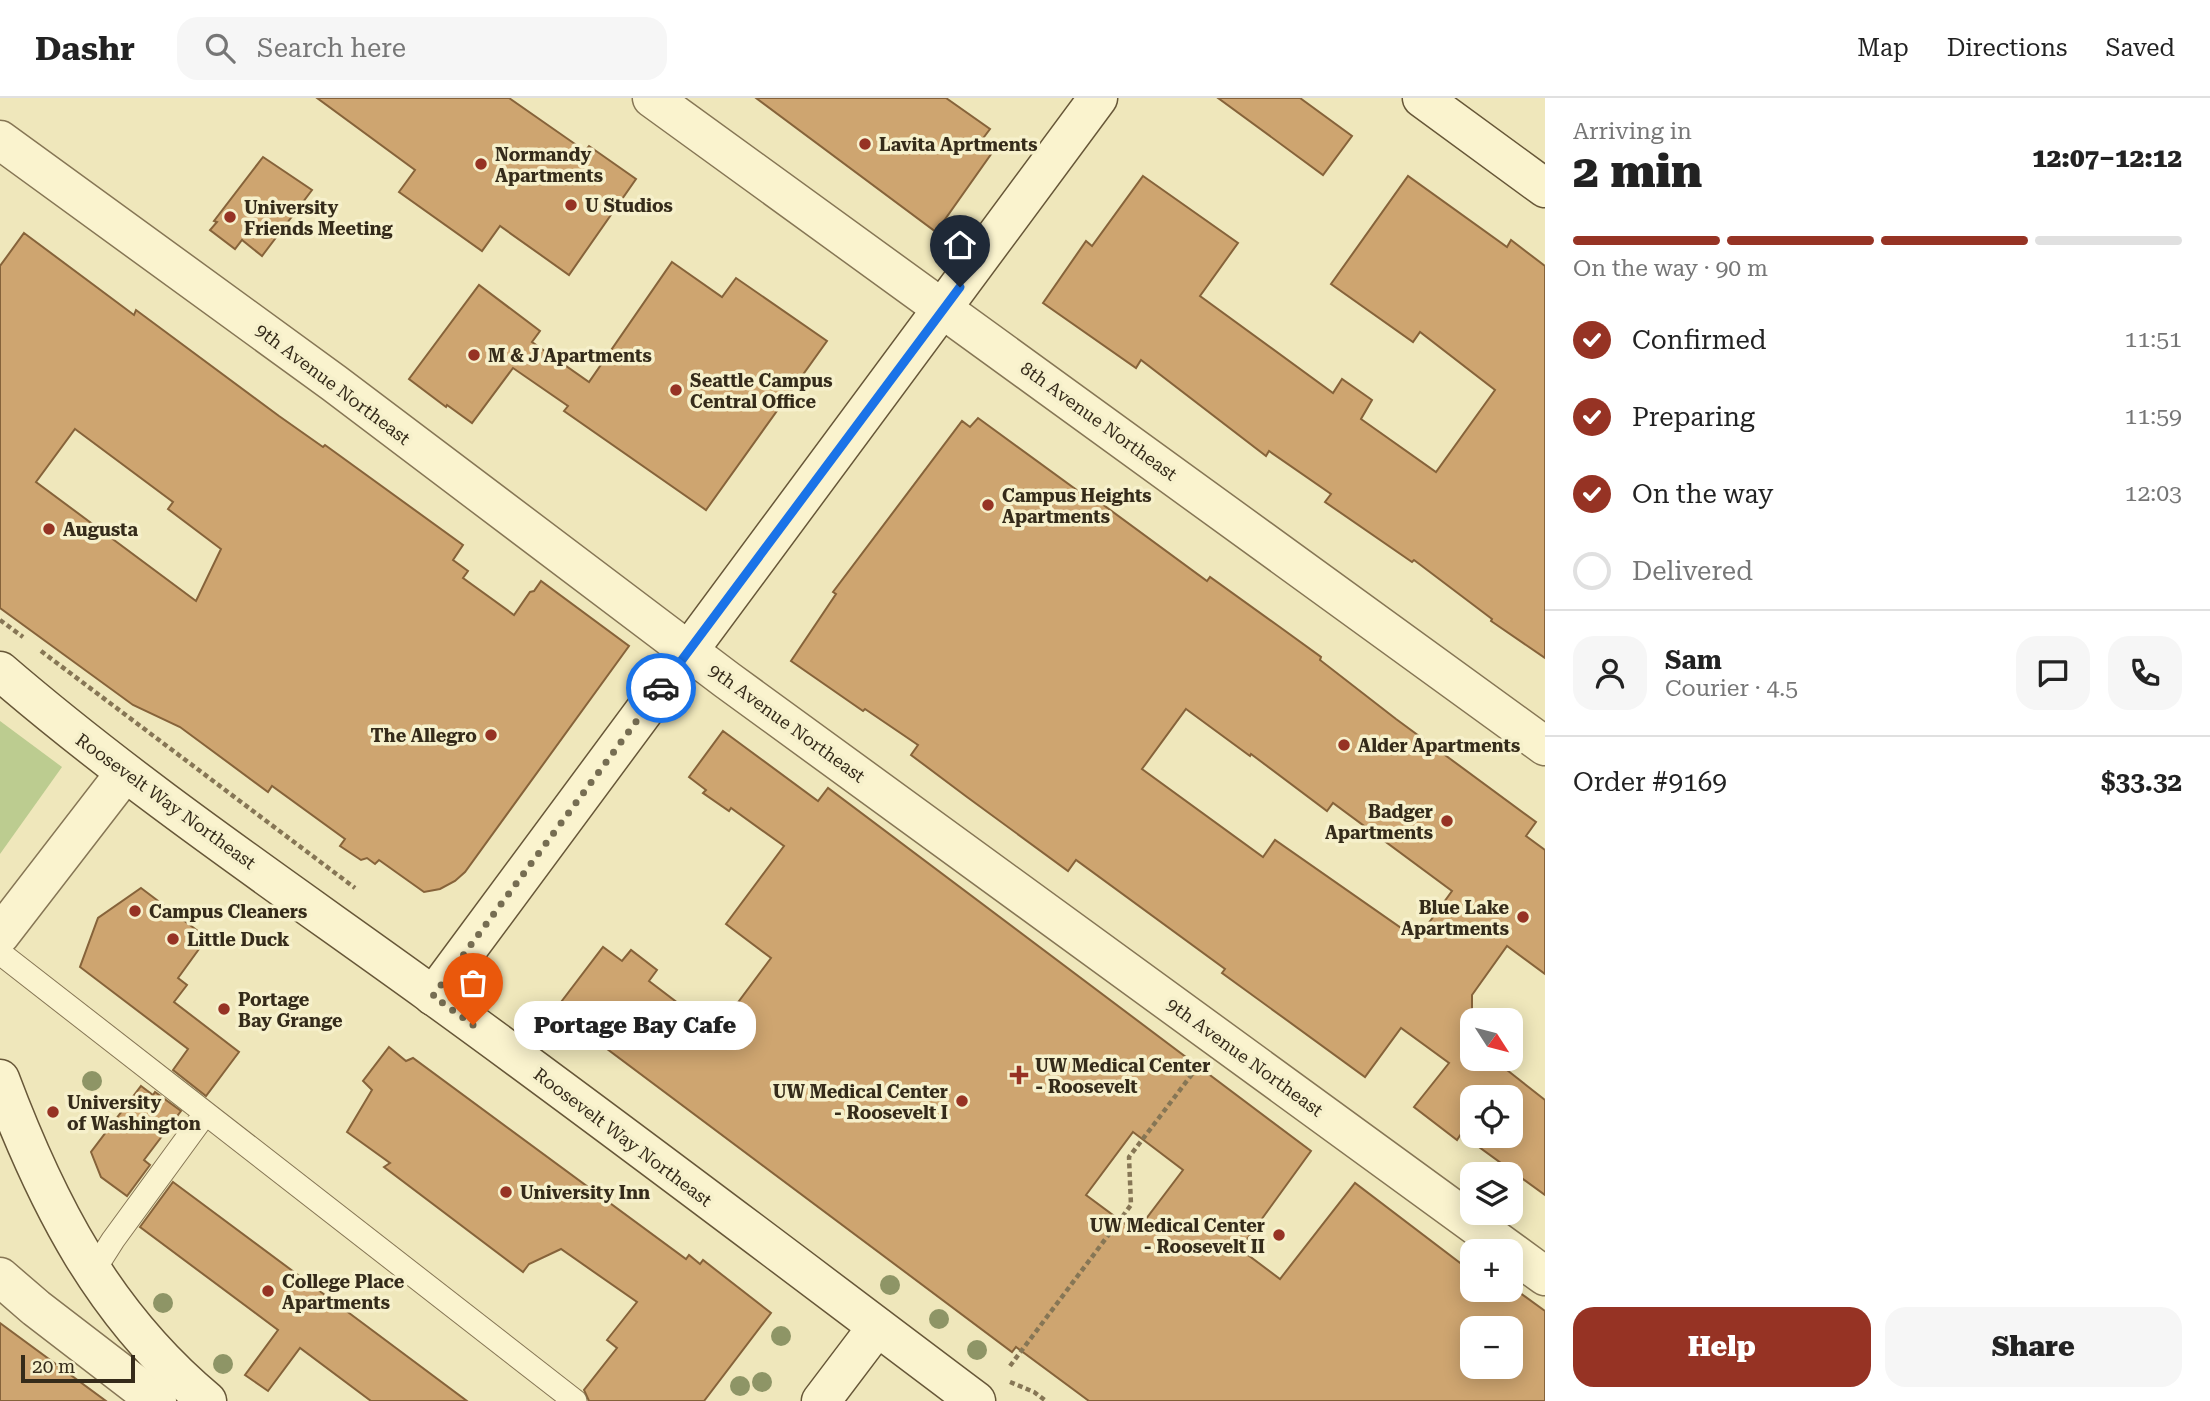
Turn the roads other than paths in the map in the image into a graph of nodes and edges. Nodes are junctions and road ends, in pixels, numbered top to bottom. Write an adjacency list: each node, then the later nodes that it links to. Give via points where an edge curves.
1 (652, 98): 6 (street, 8th Avenue Northeast)
2 (1098, 98): 6 (street)
3 (1422, 98): 5 (street)
4 (0, 140): 7 (street, 9th Avenue Northeast, via 324,376)
5 (1545, 188)
6 (944, 308): 7 (street); 9 (street, 8th Avenue Northeast)
7 (688, 651): 13 (street); 17 (street, 9th Avenue Northeast)
8 (0, 671): 10 (street, Roosevelt Way Northeast)
9 (1545, 746)
10 (125, 774): 11 (street); 13 (street, Roosevelt Way Northeast)
11 (0, 935)
12 (0, 953): 15 (lane)
13 (433, 996): 19 (street, Roosevelt Way Northeast)
14 (0, 1079): 16 (street, via 41,1182)
15 (205, 1114): 16 (lane); 22 (lane)
16 (92, 1273): 21 (street, via 156,1353)
17 (1545, 1276)
18 (0, 1277): 20 (street)
19 (877, 1327): 23 (street); 24 (street, Roosevelt Way Northeast)
20 (157, 1401)
21 (207, 1401)
22 (575, 1401)
23 (821, 1401)
24 (976, 1401)

